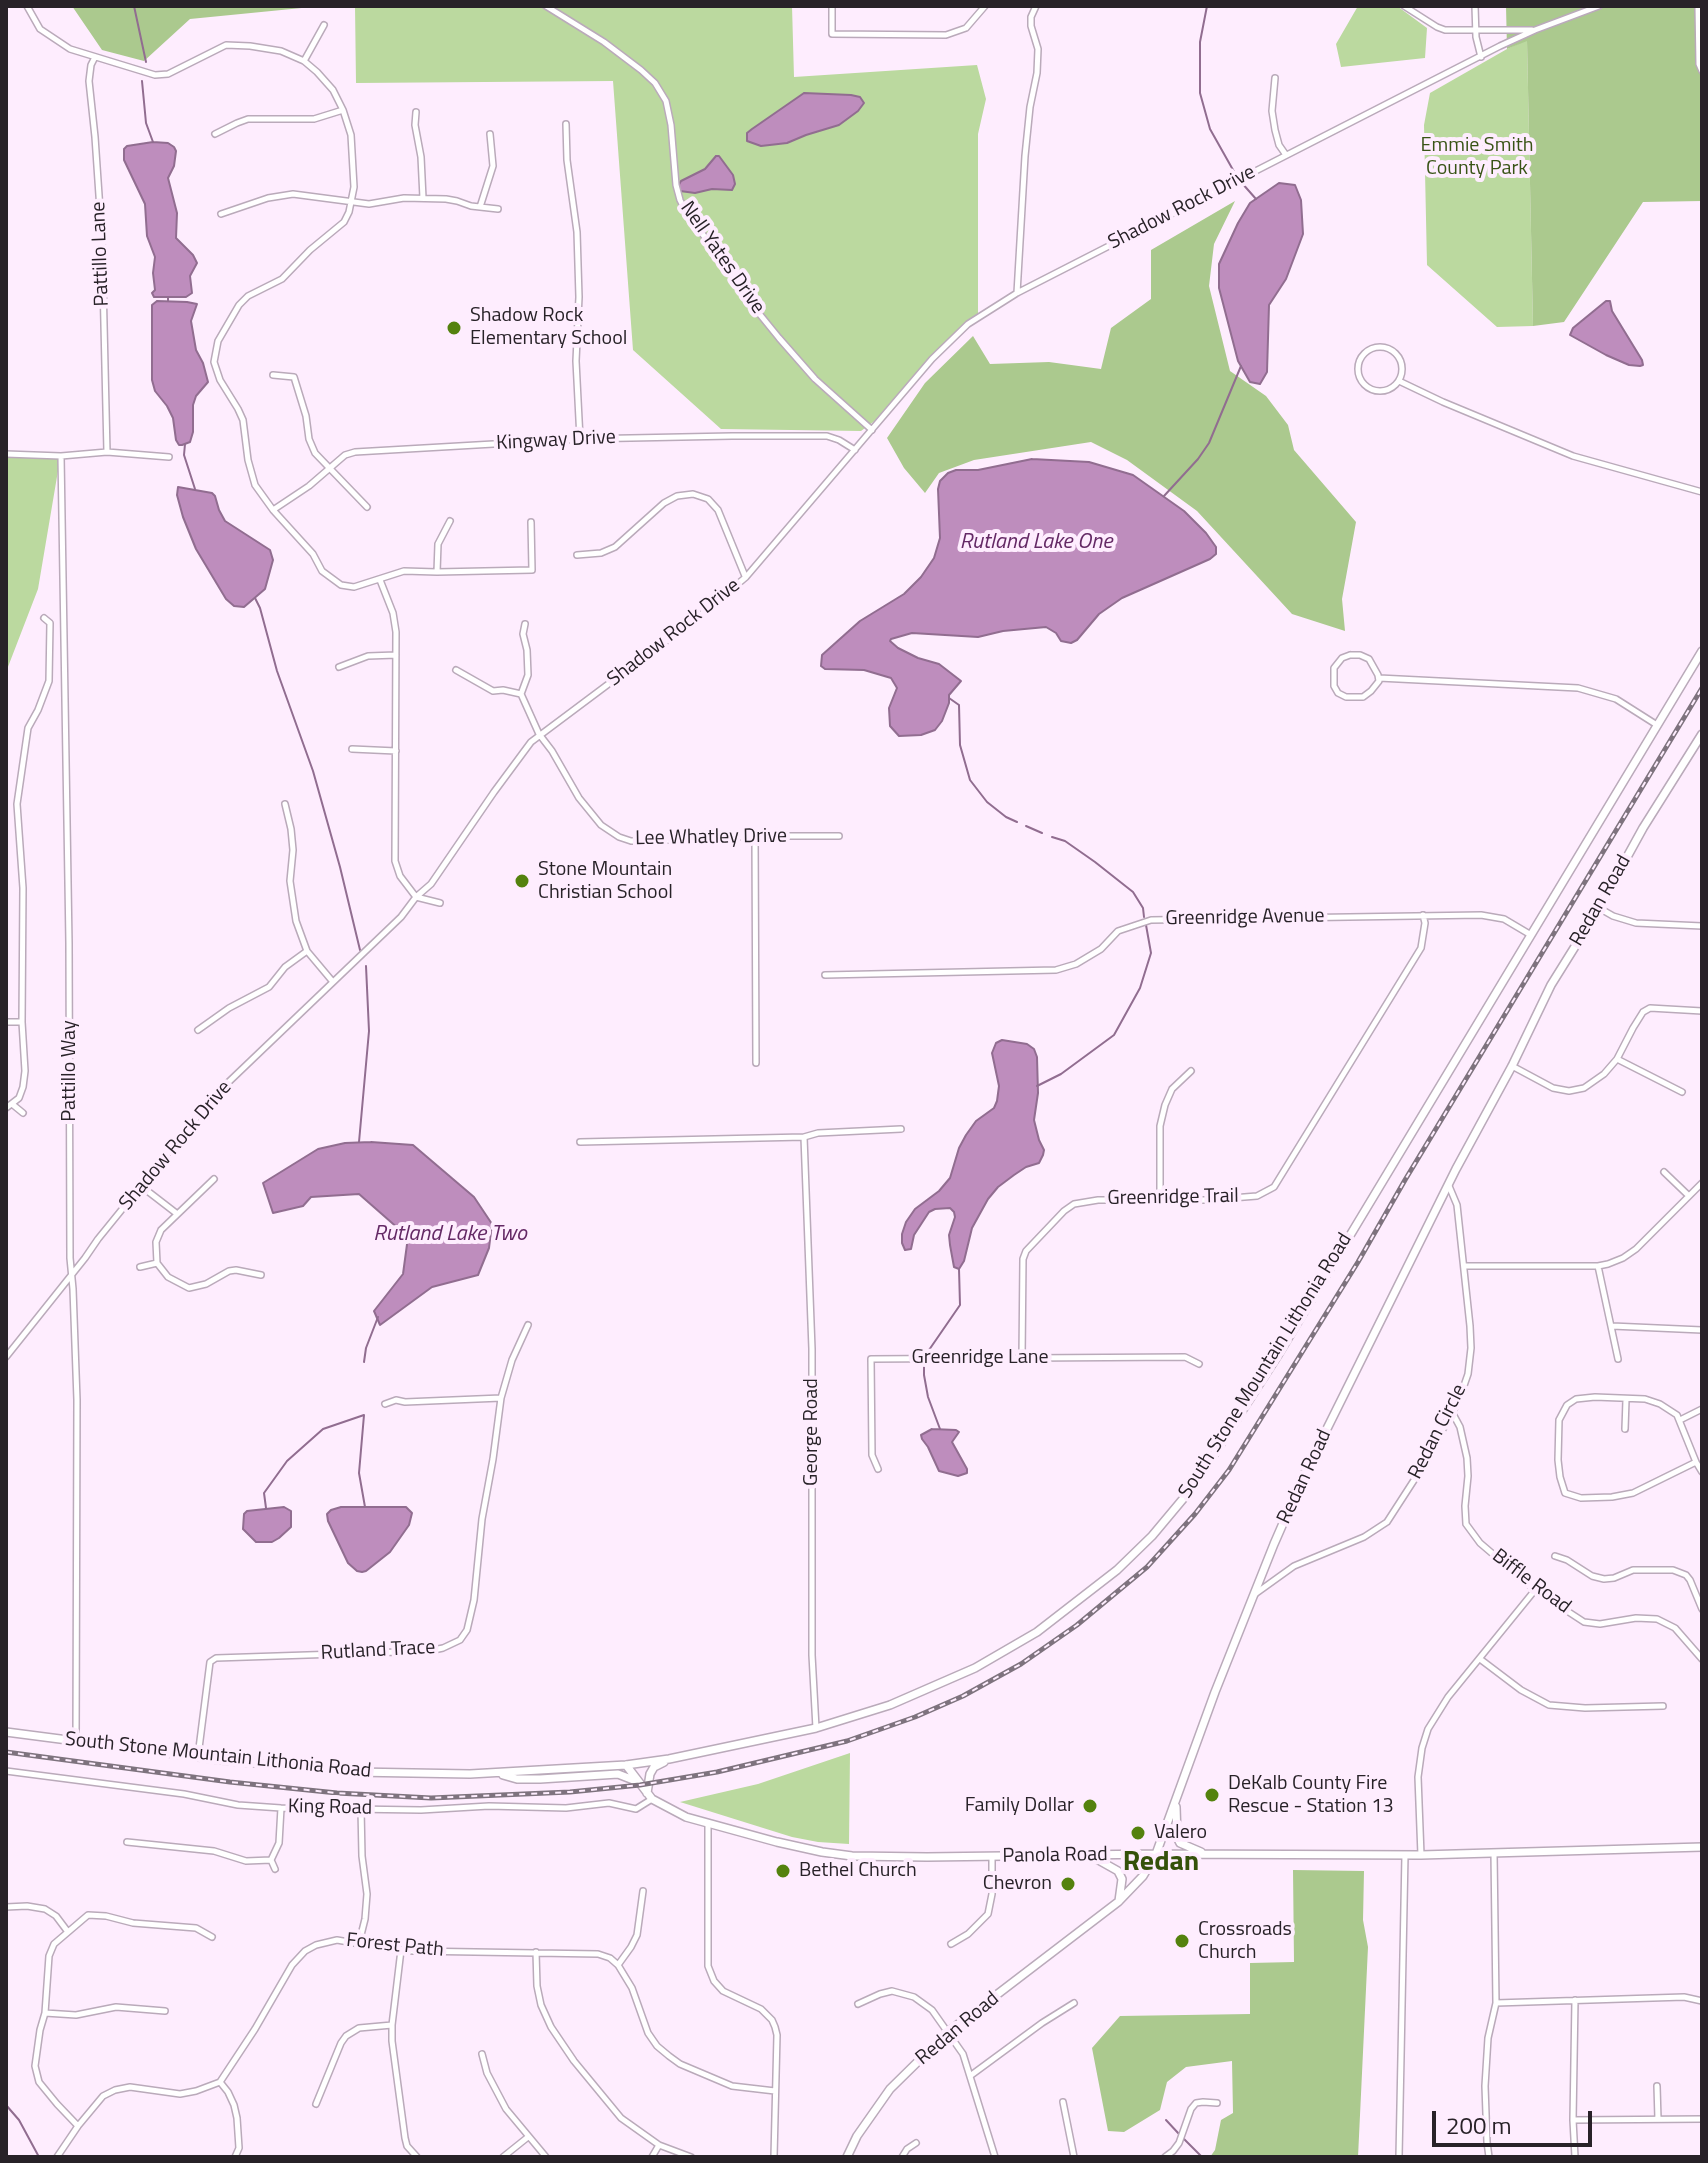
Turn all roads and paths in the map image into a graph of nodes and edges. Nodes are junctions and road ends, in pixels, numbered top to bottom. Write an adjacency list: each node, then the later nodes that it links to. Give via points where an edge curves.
1 (27, 6): 13 (street, via 40,29 70,49)
2 (546, 6): 32 (street, Nell Yates Drive, via 604,42 655,83 666,101 676,185 687,214 779,338)
3 (832, 6): 4 (street, via 832,34 946,35 966,28)
4 (985, 6)
5 (1036, 6): 29 (street, via 1031,26 1038,49 1037,73 1025,156)
6 (1404, 6): 11 (street, via 1437,27)
7 (1475, 6): 11 (street)
8 (1599, 6): 12 (street, Shadow Rock Drive)
9 (1698, 6): 16 (street)
10 (324, 25): 15 (street)
11 (1475, 29): 12 (street); 14 (street)
12 (1535, 30): 14 (street, Shadow Rock Drive)
13 (95, 57): 15 (street, via 155,75 168,74 226,45 281,51); 35 (street, Pattillo Lane, via 89,81 102,239)
14 (1481, 57): 23 (street, Shadow Rock Drive)
15 (304, 61): 18 (street, via 333,90)
16 (1702, 71)
17 (1275, 78): 23 (street, via 1272,111)
18 (343, 110): 21 (street, via 314,119 248,119); 25 (street, via 351,135)
19 (416, 112): 24 (street)
20 (566, 124): 33 (street, via 577,232)
21 (215, 134)
22 (490, 134): 26 (street, via 493,166)
23 (1286, 155): 29 (street, Shadow Rock Drive)
24 (423, 198): 25 (street); 26 (street)
25 (352, 202): 28 (street, via 282,195); 42 (street, via 344,222 289,272 239,305 215,352 220,380 243,420 255,485)
26 (479, 207): 27 (street)
27 (498, 209)
28 (221, 214)
29 (1017, 293): 32 (street, Shadow Rock Drive, via 968,324)
30 (273, 375): 39 (street, via 294,377 310,444)
31 (1399, 381): 31 (street, via 1402,367 1396,354 1374,348 1363,356 1359,370 1369,388 1383,391); 40 (street, via 1573,456)
32 (872, 430): 34 (street, Shadow Rock Drive)
33 (580, 439): 34 (street, Kingway Drive, via 820,436); 39 (street, Kingway Drive, via 355,452)
34 (855, 450): 47 (street, Shadow Rock Drive)
35 (107, 452): 37 (street); 38 (street)
36 (6, 454): 37 (street)
37 (61, 456): 100 (street, Pattillo Way)
38 (169, 457)
39 (329, 469): 41 (street); 42 (street, Kingway Drive)
40 (1702, 492)
41 (367, 507)
42 (273, 510): 48 (street, via 333,581 354,587)
43 (450, 521): 46 (street, via 438,544)
44 (531, 522): 46 (street, via 532,570)
45 (577, 555): 47 (street, via 615,547 664,503 693,494 718,510)
46 (437, 572): 48 (street, via 404,571)
47 (746, 577): 58 (street, Shadow Rock Drive)
48 (380, 580): 52 (street, via 393,613)
49 (44, 618): 76 (street, via 50,623 49,681 28,728 17,804 23,888)
50 (525, 624): 56 (street, via 528,675)
51 (1702, 651): 57 (main road, South Stone Mountain Lithonia Road)
52 (396, 655): 53 (street, via 368,656); 61 (street)
53 (339, 667)
54 (456, 670): 56 (street, via 493,691)
55 (1379, 678): 55 (street, via 1369,659 1360,655 1342,658 1333,672 1338,693 1352,699 1367,695); 57 (street, via 1578,688 1616,699)
56 (521, 694): 58 (street, Lee Whatley Drive)
57 (1658, 725): 70 (main road, South Stone Mountain Lithonia Road)
58 (539, 734): 63 (street, Lee Whatley Drive, via 592,815 619,837 646,841); 65 (street, Shadow Rock Drive, via 431,884)
59 (1702, 734): 67 (main road, Redan Road)
60 (352, 749): 61 (street)
61 (396, 751): 65 (street, via 395,861)
62 (285, 804): 71 (street, via 293,850 292,902)
63 (755, 836): 64 (street, Lee Whatley Drive); 79 (street)
64 (839, 836)
65 (416, 897): 66 (street); 73 (street, Shadow Rock Drive)
66 (440, 903)
67 (1599, 908): 69 (street, via 1636,923); 80 (main road, Redan Road, via 1551,985)
68 (1423, 915): 70 (street, Greenridge Avenue, via 1504,919); 72 (street, Greenridge Avenue, via 1151,920 1118,931 1101,949 1056,970); 94 (street, Greenridge Trail, via 1421,948 1274,1187 1257,1196)
69 (1702, 926)
70 (1532, 935): 127 (main road, South Stone Mountain Lithonia Road, via 1278,1355 1193,1487 1152,1536 1093,1590 1017,1645 906,1699)
71 (307, 951): 73 (street); 77 (street, via 269,987)
72 (825, 975)
73 (333, 982): 91 (street, Shadow Rock Drive, via 214,1096)
74 (1702, 1011): 78 (street, via 1650,1008)
75 (6, 1022): 76 (street)
76 (22, 1022): 83 (street, via 23,1087)
77 (198, 1030)
78 (1617, 1059): 80 (street, via 1591,1084 1569,1091); 82 (street)
79 (756, 1063)
80 (1512, 1066): 92 (main road, Redan Road)
81 (1191, 1071): 94 (street, via 1172,1089 1165,1105)
82 (1682, 1092)
83 (9, 1106): 84 (street)
84 (23, 1113)
85 (901, 1129): 86 (street)
86 (804, 1137): 87 (street); 127 (street, George Road)
87 (580, 1142)
88 (1664, 1172): 93 (street)
89 (214, 1179): 95 (street)
90 (1702, 1183): 93 (street)
91 (141, 1186): 95 (street); 100 (street, Shadow Rock Drive)
92 (1449, 1186): 97 (street, Redan Circle, via 1457,1205); 121 (main road, Redan Road, via 1288,1508)
93 (1689, 1196): 98 (street, via 1630,1254)
94 (1160, 1200): 106 (street, Greenridge Trail, via 1074,1204 1026,1251)
95 (176, 1213): 96 (street, via 156,1242)
96 (157, 1263): 99 (street); 101 (street, via 168,1277 189,1288 229,1271)
97 (1464, 1266): 98 (street); 113 (street, Redan Circle, via 1471,1348 1465,1385)
98 (1598, 1266): 103 (street)
99 (140, 1267)
100 (72, 1274): 105 (street, Shadow Rock Drive); 129 (street, Pattillo Way)
101 (261, 1275)
102 (528, 1325): 109 (street, Rutland Trace)
103 (1612, 1326): 104 (street); 107 (street)
104 (1702, 1330)
105 (6, 1357)
106 (1022, 1357): 108 (street, Greenridge Lane, via 1185,1357); 117 (street, Greenridge Lane, via 871,1359 872,1455)
107 (1618, 1359)
108 (1199, 1364)
109 (501, 1398): 111 (street); 130 (street, Rutland Trace, via 474,1600 460,1640 429,1651 216,1658 210,1662)
110 (1626, 1400): 114 (street, via 1660,1404); 115 (street); 116 (street, via 1595,1397 1567,1405 1559,1420 1558,1460 1565,1493 1581,1498 1633,1493)
111 (385, 1404)
112 (1702, 1409): 114 (street)
113 (1452, 1414): 120 (street, Biffle Road, via 1466,1450 1466,1524 1480,1543); 121 (street, Redan Circle, via 1387,1522 1294,1566)
114 (1680, 1420): 116 (street)
115 (1625, 1429)
116 (1696, 1462): 118 (street)
117 (878, 1469)
118 (1702, 1472)
119 (1555, 1556): 122 (street, via 1604,1579 1633,1570 1673,1570 1690,1580)
120 (1535, 1590): 123 (street, Biffle Road, via 1584,1622 1665,1621); 124 (street)
121 (1254, 1595): 137 (main road, Redan Road)
122 (1702, 1609)
123 (1700, 1651): 125 (street, Biffle Road)
124 (1480, 1659): 126 (street, via 1549,1705); 148 (street, via 1436,1714 1422,1748)
125 (1702, 1659)
126 (1663, 1706)
127 (816, 1728): 131 (main road, South Stone Mountain Lithonia Road)
128 (6, 1732): 129 (main road, South Stone Mountain Lithonia Road)
129 (76, 1741): 130 (main road, South Stone Mountain Lithonia Road)
130 (198, 1756): 134 (main road, South Stone Mountain Lithonia Road, via 339,1771)
131 (669, 1759): 132 (main road, South Stone Mountain Lithonia Road); 136 (main road, via 650,1774)
132 (626, 1765): 134 (main road, South Stone Mountain Lithonia Road); 135 (main road, Panola Road)
133 (6, 1771): 138 (street, King Road)
134 (497, 1773): 135 (main road, via 517,1779 618,1774)
135 (637, 1782): 136 (main road, Panola Road)
136 (650, 1796): 139 (street, King Road, via 636,1809 609,1803); 140 (main road, Panola Road)
137 (1175, 1804): 144 (main road, Redan Road); 146 (main road, via 1180,1843)
138 (281, 1808): 139 (street, King Road); 150 (street, via 279,1843)
139 (361, 1809): 157 (street, via 367,1894)
140 (708, 1823): 149 (main road, Panola Road, via 822,1852); 175 (street, via 708,1966 723,1991 772,2020 777,2035)
141 (127, 1842): 150 (street, via 214,1851 246,1861)
142 (1702, 1847): 143 (main road, Panola Road)
143 (1494, 1853): 148 (main road, Panola Road); 165 (street)
144 (1156, 1854): 145 (main road, Panola Road); 146 (main road, Panola Road); 153 (main road, Redan Road)
145 (1087, 1855): 149 (main road, Panola Road); 153 (main road, via 1118,1871)
146 (1215, 1855): 147 (main road, Panola Road)
147 (1405, 1855): 148 (main road, Panola Road); 199 (street)
148 (1421, 1855)
149 (992, 1857): 158 (street, via 988,1914)
150 (271, 1860): 151 (street)
151 (275, 1869)
152 (643, 1891): 161 (street, via 637,1935)
153 (1118, 1902): 170 (main road, Redan Road)
154 (6, 1907): 155 (street, via 45,1909)
155 (68, 1932): 156 (street, via 88,1915 196,1928); 168 (street, via 49,1956)
156 (212, 1937)
157 (359, 1943): 159 (street, Forest Path); 173 (street, Forest Path, via 329,1941 305,1951)
158 (951, 1944)
159 (401, 1950): 160 (street, Forest Path); 169 (street)
160 (536, 1952): 161 (street, Forest Path, via 598,1954); 185 (street, via 539,1997 551,2027 621,2118)
161 (618, 1965): 175 (street, via 648,2033 669,2056 732,2086)
162 (1575, 2000): 163 (street); 165 (street); 181 (street)
163 (1702, 2001)
164 (1074, 2003): 172 (street)
165 (1496, 2003): 200 (street, via 1485,2086)
166 (858, 2004): 170 (street, via 892,1991 914,1997)
167 (165, 2011): 168 (street, via 116,2007 76,2015)
168 (45, 2013): 182 (street, via 36,2074)
169 (392, 2025): 178 (street, via 359,2028 346,2036); 188 (street, via 405,2138)
170 (948, 2032): 172 (street); 194 (main road, Redan Road, via 890,2089)
171 (482, 2054): 183 (street, via 497,2094)
172 (970, 2076): 196 (street)
173 (220, 2082): 182 (street, via 180,2094 115,2090 103,2096); 187 (street, via 237,2118)
174 (1657, 2086): 179 (street)
175 (775, 2091): 193 (street)
176 (1063, 2102): 197 (street)
177 (1217, 2103): 198 (street, via 1196,2103 1179,2143)
178 (316, 2104)
179 (1658, 2119): 180 (street); 181 (street)
180 (1702, 2119)
181 (1573, 2120): 201 (street)
182 (78, 2126): 186 (street)
183 (528, 2137): 189 (street); 190 (street)
184 (916, 2143): 195 (street)
185 (659, 2145): 191 (street); 192 (street)
186 (57, 2157)
187 (235, 2157)
188 (417, 2157)
189 (503, 2157)
190 (546, 2157)
191 (652, 2157)
192 (691, 2157)
193 (774, 2157)
194 (847, 2157)
195 (902, 2157)
196 (995, 2157)
197 (1074, 2157)
198 (1165, 2157)
199 (1399, 2157)
200 (1489, 2157)
201 (1575, 2157)

